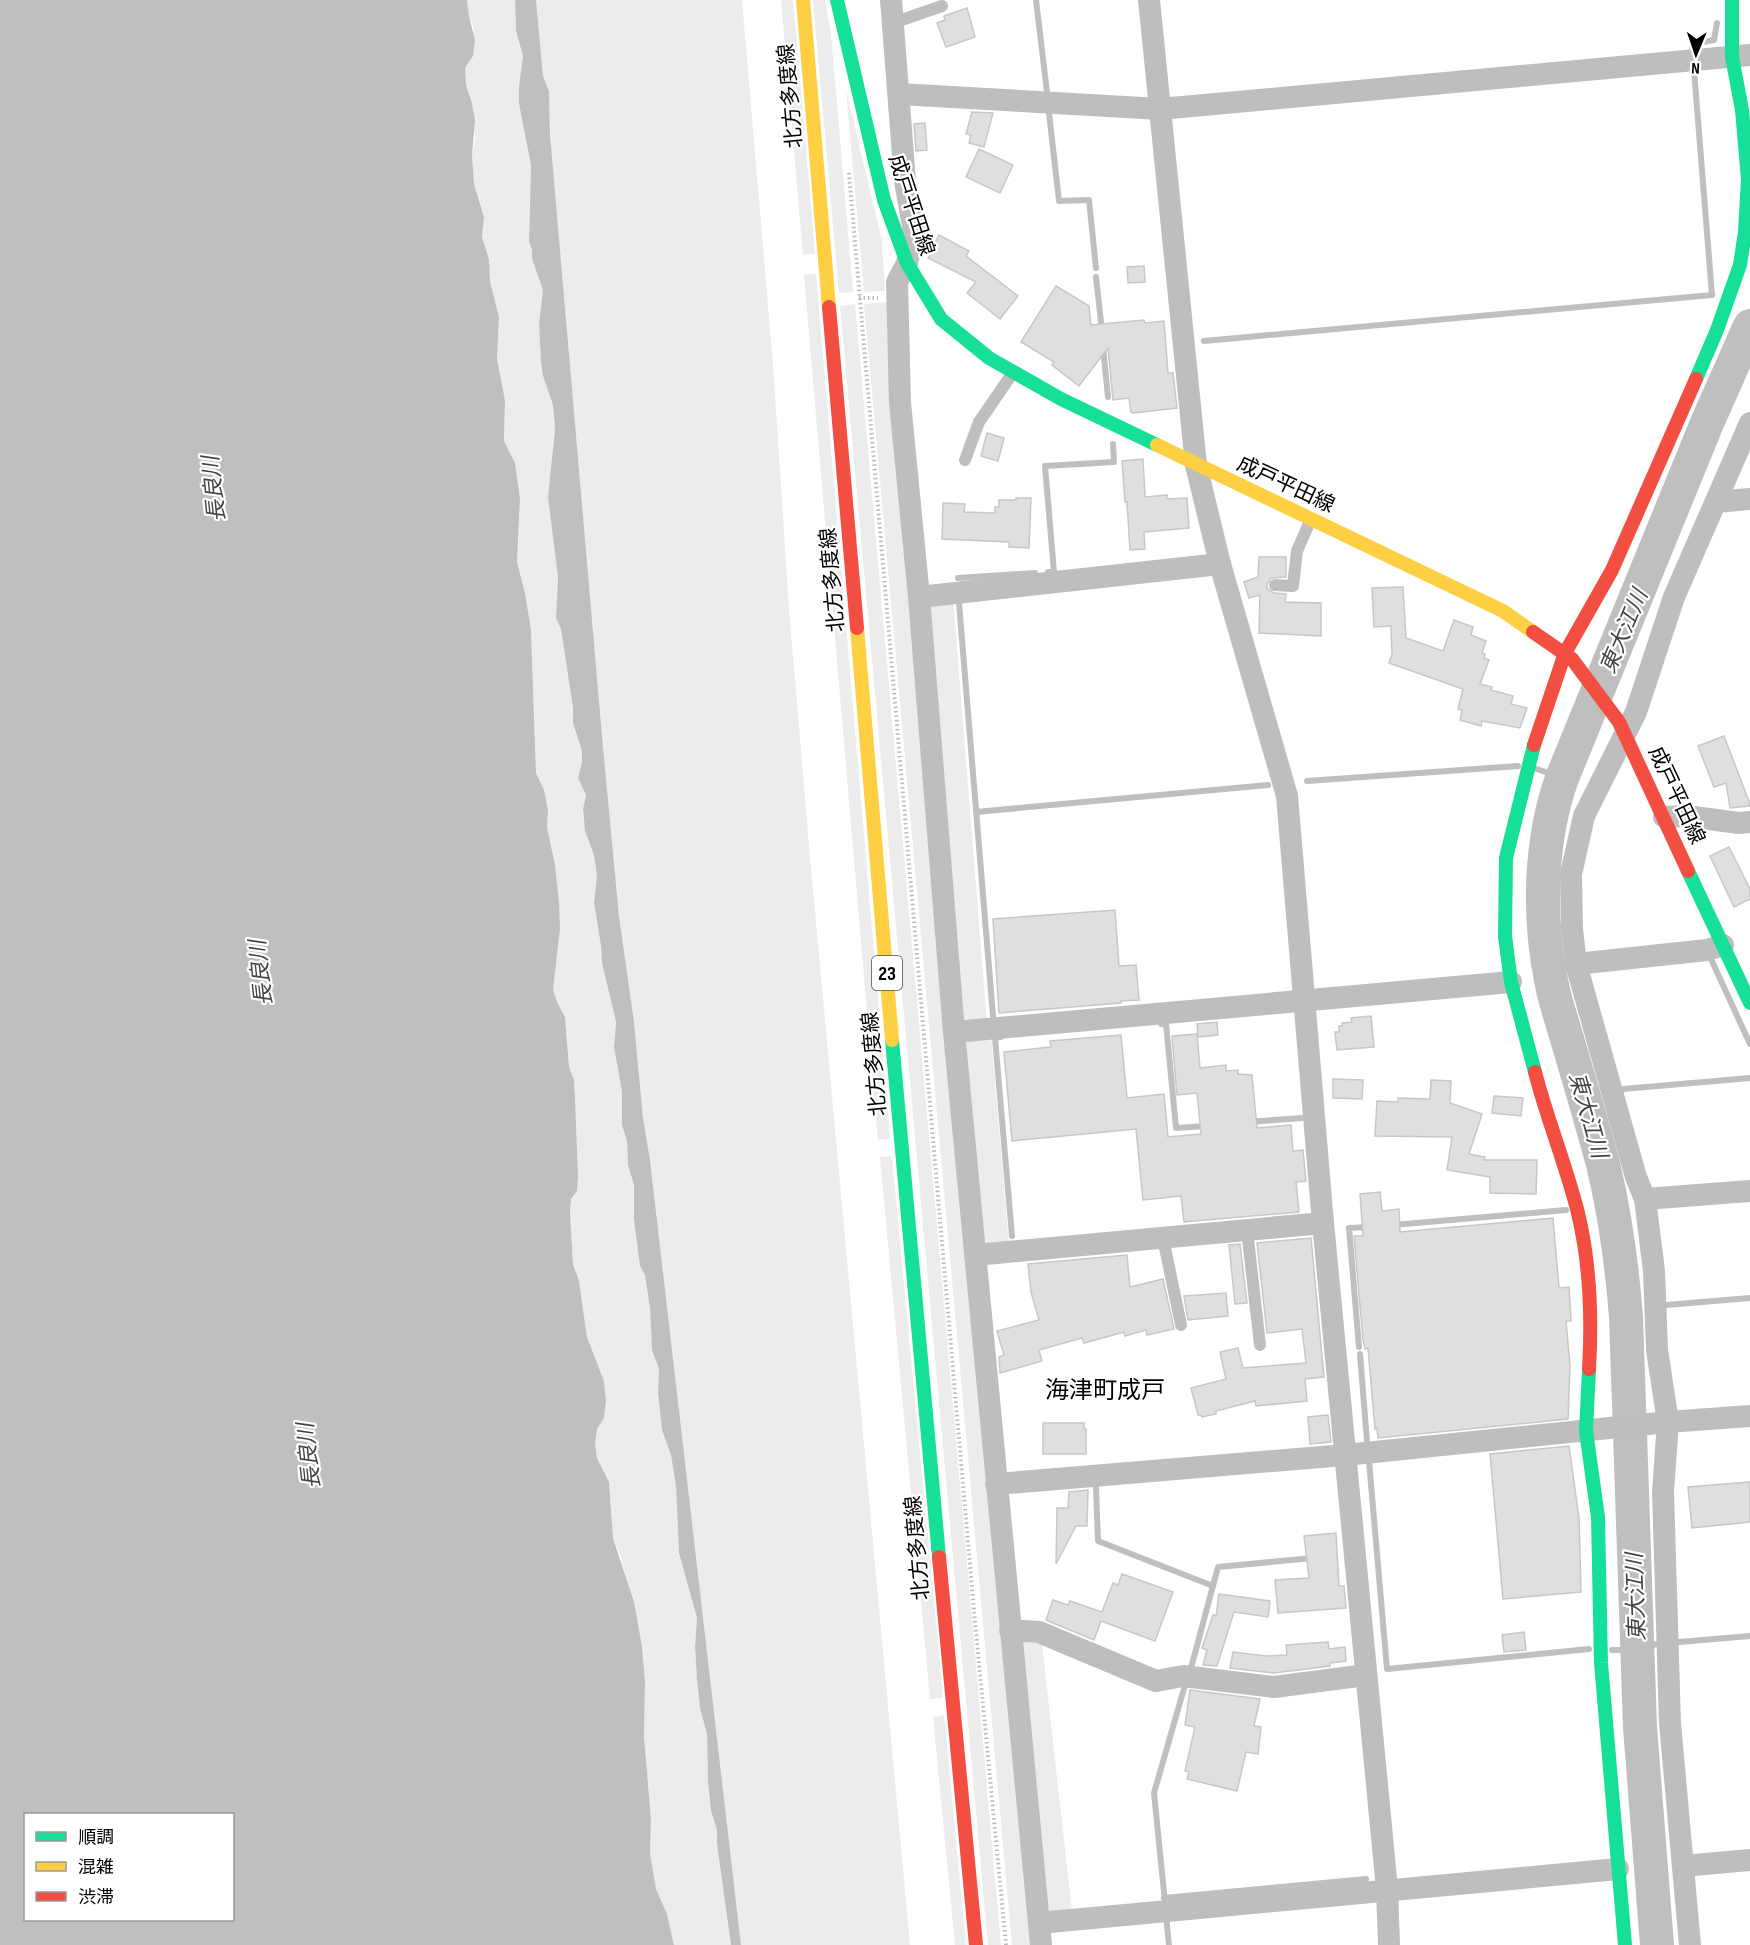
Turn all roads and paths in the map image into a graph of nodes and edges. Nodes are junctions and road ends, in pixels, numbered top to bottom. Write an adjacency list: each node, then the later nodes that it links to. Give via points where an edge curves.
1 (803, 0): 15 (main road, 北方多度線 / 23)
2 (837, 0): 12 (main road, 成戸平田線, via 884,200)
3 (891, 0): 7 (street)
4 (1149, 0): 10 (street)
5 (1732, 0): 8 (main road)
6 (942, 6): 7 (lane)
7 (893, 23): 9 (street)
8 (1741, 56): 10 (street); 26 (main road, via 1748,179 1740,265 1717,330 1612,570)
9 (899, 94): 10 (street); 12 (street, via 905,181 914,232)
10 (1160, 109): 19 (street)
11 (849, 169): 14 (path)
12 (907, 263): 13 (street, via 897,282); 16 (main road, 成戸平田線, via 941,319)
13 (897, 297): 14 (path); 25 (street, via 900,402)
14 (860, 298): 15 (path); 57 (path)
15 (829, 300): 56 (main road, 北方多度線 / 23, via 911,1258)
16 (1013, 373): 18 (lane, via 979,422); 19 (main road, 成戸平田線)
17 (1750, 423): 21 (street)
18 (965, 460)
19 (1196, 465): 22 (main road, 成戸平田線); 23 (street)
20 (1750, 499): 21 (street)
21 (1716, 502): 27 (street, via 1674,597 1636,712)
22 (1311, 519): 24 (lane, via 1297,551 1293,586); 26 (main road, 成戸平田線, via 1503,610)
23 (1220, 564): 25 (street); 33 (street, via 1287,796)
24 (1275, 585)
25 (919, 597): 35 (street)
26 (1568, 656): 27 (main road, 成戸平田線); 32 (main road, via 1536,739 1506,858 1505,936)
27 (1622, 728): 28 (main road, 成戸平田線); 31 (street, via 1584,816 1571,874)
28 (1664, 817): 29 (street); 30 (main road, 成戸平田線)
29 (1750, 822)
30 (1723, 945): 31 (street); 34 (main road, 成戸平田線)
31 (1576, 964): 37 (street)
32 (1511, 982): 33 (street); 46 (main road, via 1578,1213 1585,1250 1591,1332)
33 (1305, 1001): 35 (street); 38 (street)
34 (1750, 1003)
35 (954, 1032): 41 (street)
36 (1750, 1191): 37 (street)
37 (1645, 1198): 45 (street, via 1654,1271)
38 (1323, 1223): 39 (street); 47 (street)
39 (1246, 1230): 40 (street); 43 (lane)
40 (1163, 1238): 41 (street); 42 (lane)
41 (975, 1256): 48 (street)
42 (1181, 1325)
43 (1260, 1345)
44 (1750, 1416): 45 (street)
45 (1660, 1423): 46 (street); 52 (street, via 1670,1723)
46 (1591, 1430): 47 (street); 53 (main road, via 1598,1517 1601,1663)
47 (1345, 1455): 48 (street); 50 (street)
48 (996, 1484): 49 (street)
49 (1010, 1630): 50 (street, via 1039,1632 1156,1681 1183,1676 1274,1687); 55 (street)
50 (1366, 1675): 54 (street)
51 (1750, 1860): 52 (street)
52 (1683, 1866): 60 (street)
53 (1618, 1869): 54 (street); 59 (main road)
54 (1387, 1889): 55 (street); 58 (street)
55 (1040, 1934)
56 (976, 1945)
57 (1006, 1945)
58 (1389, 1945)
59 (1625, 1945)
60 (1690, 1945)

